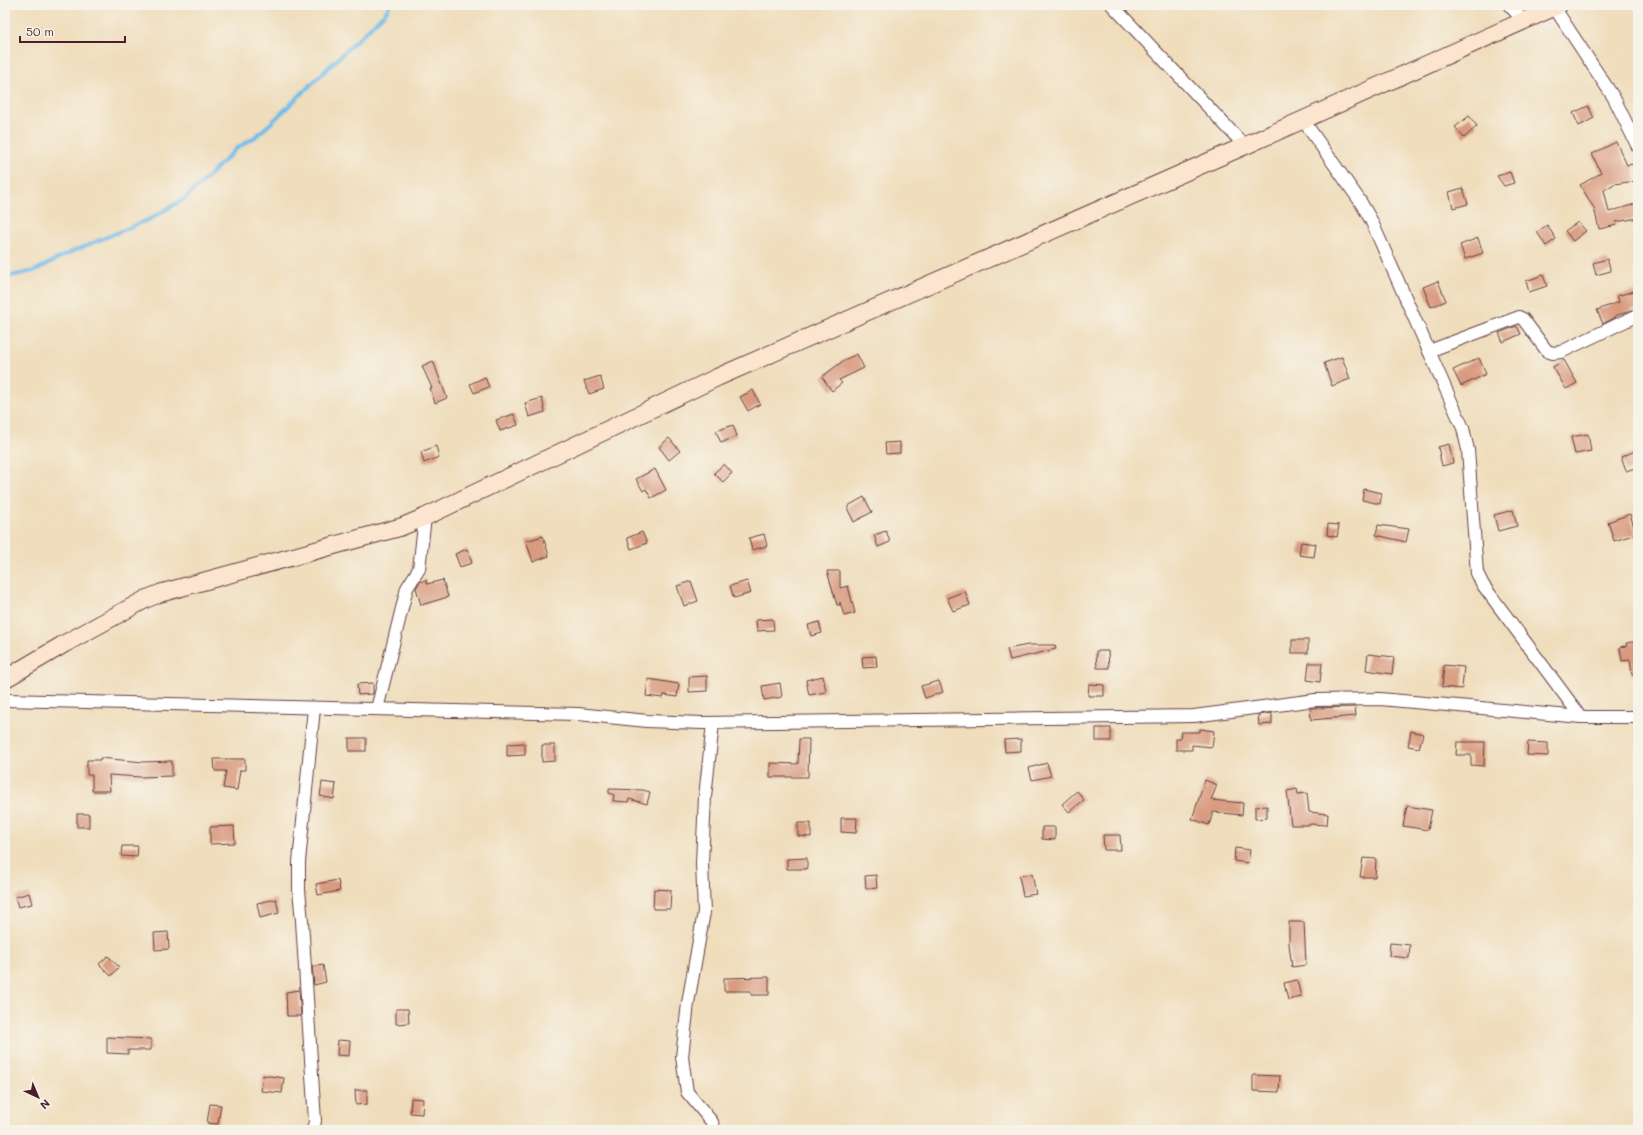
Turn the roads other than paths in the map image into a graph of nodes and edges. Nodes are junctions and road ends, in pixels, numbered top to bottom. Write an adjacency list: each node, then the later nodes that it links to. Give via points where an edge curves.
1 (1112, 5): 6 (street)
2 (1509, 5): 4 (street)
3 (1557, 6): 4 (street); 7 (street, via 1614,98)
4 (1524, 21): 5 (street)
5 (1303, 120): 6 (street); 9 (street, via 1371,220)
6 (1245, 146): 10 (street, via 718,377)
7 (1638, 146)
8 (1638, 315): 9 (street, via 1561,352 1547,351 1519,317)
9 (1429, 351): 16 (street, via 1463,428 1468,450 1477,573 1483,585)
10 (425, 517): 11 (street, via 383,532 161,593 64,644); 14 (street, via 419,569 407,588)
11 (5, 679)
12 (5, 700): 13 (street)
13 (314, 708): 14 (street); 18 (street, via 298,890 314,1106)
14 (378, 709): 17 (street, via 578,714 648,721)
15 (1638, 717): 16 (street)
16 (1581, 718): 17 (street, via 1380,699 1316,700 1194,716)
17 (713, 723): 19 (street, via 704,804 704,912 688,1003 682,1057 687,1092 712,1122)
18 (313, 1130)
19 (714, 1130)

